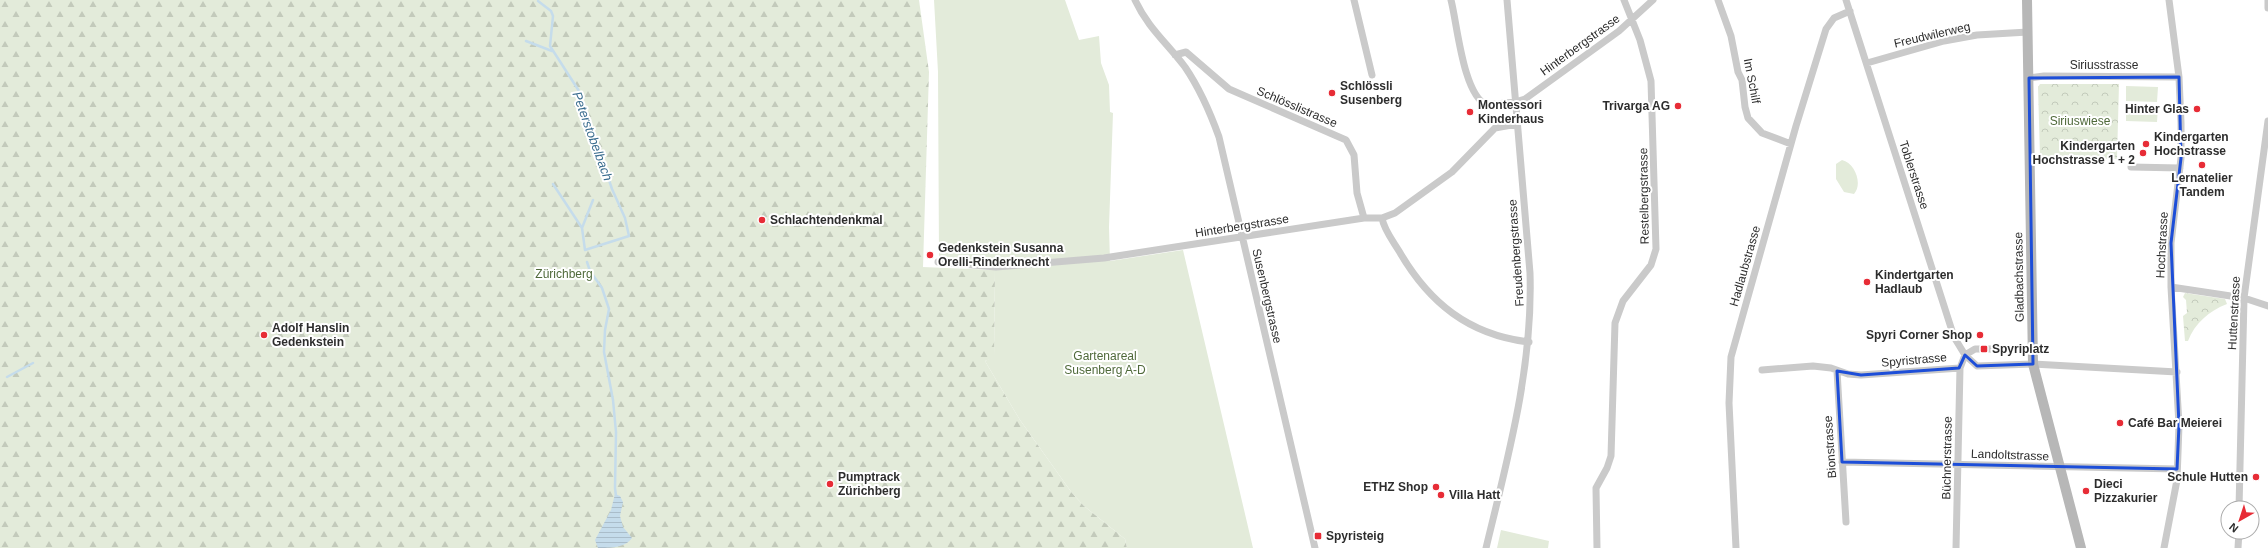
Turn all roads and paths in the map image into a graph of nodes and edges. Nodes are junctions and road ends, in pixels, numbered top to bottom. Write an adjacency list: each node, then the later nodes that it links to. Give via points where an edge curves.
1 (1135, 0): 16 (street, Susenbergstrasse, via 1151,28)
2 (1354, 0): 18 (street)
3 (1451, 0): 21 (street, Hinterbergstrasse, via 1462,59 1476,93 1487,105)
4 (1507, 0): 21 (street, Freudenbergstrasse)
5 (1624, 0): 14 (street, Restelbergstrasse)
6 (1653, 0): 14 (street, Hinterbergstrasse)
7 (1718, 0): 24 (street, Im Schilf, via 1731,36 1748,118 1762,133)
8 (1846, 0): 13 (street, Toblerstrasse)
9 (2027, 0): 15 (street, Gladbachstrasse)
10 (2169, 0): 19 (street, Hochstrasse)
11 (2268, 0): 12 (street)
12 (2268, 8)
13 (1850, 11): 17 (street, Toblerstrasse); 24 (street, Hadlaubstrasse, via 1834,18 1826,29)
14 (1632, 20): 21 (street, Hinterbergstrasse, via 1531,95); 50 (street, Restelbergstrasse, via 1651,81 1656,248 1651,265 1623,301 1615,323 1611,456 1596,488)
15 (2028, 32): 17 (street, Freudwilerweg, via 1944,41); 20 (street, Gladbachstrasse)
16 (1175, 55): 27 (street, Schlösslistrasse, via 1186,52 1229,89 1346,140 1354,155 1357,193); 29 (street, Susenbergstrasse, via 1199,89 1214,124)
17 (1867, 63): 36 (street, Toblerstrasse, via 1954,337)
18 (1372, 75)
19 (2179, 77): 20 (street, Siriusstrasse); 26 (street, Hochstrasse)
20 (2029, 78): 35 (street, Gladbachstrasse)
21 (1515, 102): 23 (street, Freudenbergstrasse)
22 (2268, 121): 32 (street, Huttenstrasse)
23 (1517, 124): 28 (street, Hinterbergstrasse, via 1495,128 1447,176 1394,214); 34 (street, Freudenbergstrasse, via 1530,273)
24 (1791, 144): 51 (street, Hadlaubstrasse, via 1731,357 1729,403)
25 (2131, 167): 26 (street)
26 (2180, 168): 31 (street, Hochstrasse, via 2171,243)
27 (1364, 218): 28 (street, Hinterbergstrasse); 29 (street, Hinterbergstrasse)
28 (1382, 218): 34 (street, via 1386,230 1408,266 1453,314 1486,333 1509,340)
29 (1242, 238): 30 (street, Hinterbergstrasse, via 1104,258 1030,265 977,267); 48 (street, Susenbergstrasse)
30 (938, 262)
31 (2171, 288): 32 (street); 41 (street, Hochstrasse)
32 (2244, 298): 33 (street); 46 (street, Huttenstrasse)
33 (2268, 306)
34 (1529, 342): 49 (street, Freudenbergstrasse, via 1515,428)
35 (2033, 349): 36 (street, via 1975,349); 37 (street, Gladbachstrasse)
36 (1966, 355): 37 (street, via 1977,366); 38 (street, Spyristrasse)
37 (2033, 364): 41 (street); 44 (street, Gladbachstrasse)
38 (1960, 368): 40 (street, Spyristrasse, via 1860,375); 43 (street, Büchnerstrasse)
39 (1762, 370): 40 (street, Spyristrasse, via 1813,366)
40 (1837, 370): 42 (street, Bionstrasse)
41 (2177, 372): 45 (street, Hochstrasse)
42 (1842, 462): 43 (street, Landoltstrasse); 47 (street, Bionstrasse)
43 (1958, 464): 44 (street, Landoltstrasse); 52 (street, Büchnerstrasse)
44 (2059, 467): 45 (street, Landoltstrasse); 53 (street, Gladbachstrasse)
45 (2177, 469): 54 (street, Hochstrasse, via 2172,515)
46 (2239, 500)
47 (1846, 522)
48 (1315, 548)
49 (1486, 548)
50 (1597, 548)
51 (1736, 548)
52 (1956, 548)
53 (2081, 548)
54 (2164, 548)

